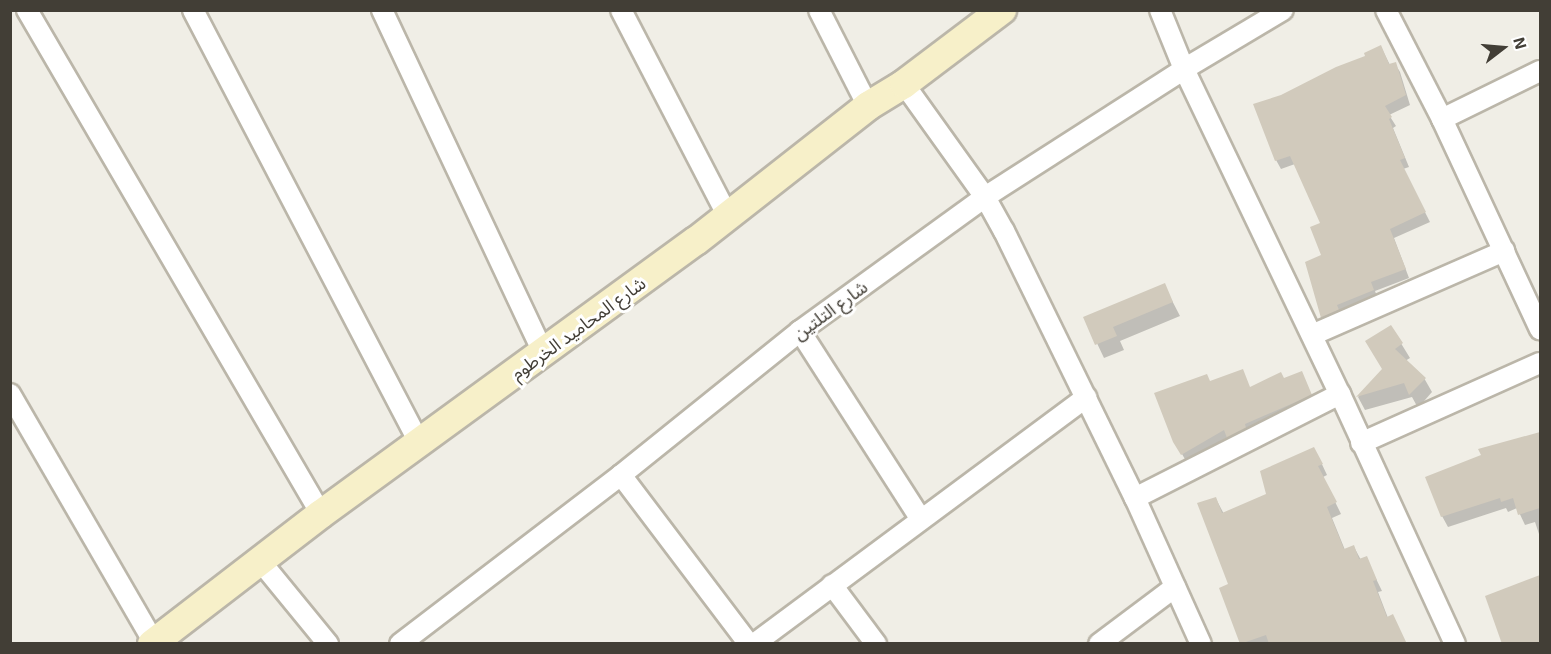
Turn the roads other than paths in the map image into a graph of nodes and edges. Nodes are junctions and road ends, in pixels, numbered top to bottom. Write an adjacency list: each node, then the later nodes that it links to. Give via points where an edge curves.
1 (27, 10): 30 (street)
2 (193, 10): 27 (street)
3 (382, 10): 21 (street)
4 (621, 10): 16 (street)
5 (819, 10): 13 (street)
6 (1002, 10): 12 (street, شارع المحاميد الخرطوم)
7 (1160, 10): 10 (street)
8 (1283, 10): 10 (street, شارع التلتين)
9 (1386, 10): 14 (street)
10 (1184, 69): 15 (street, شارع التلتين); 20 (street)
11 (1540, 71): 14 (street)
12 (904, 84): 13 (street, شارع المحاميد الخرطوم); 15 (street)
13 (868, 106): 16 (street, شارع المحاميد الخرطوم)
14 (1442, 119): 17 (street)
15 (984, 197): 19 (street, شارع التلتين); 25 (street)
16 (728, 216): 21 (street, شارع المحاميد الخرطوم)
17 (1504, 251): 18 (street); 20 (street)
18 (1540, 329)
19 (800, 331): 28 (street, شارع التلتين); 31 (street)
20 (1312, 335): 24 (street)
21 (543, 352): 27 (street, شارع المحاميد الخرطوم)
22 (1540, 363): 26 (street)
23 (10, 394): 36 (street)
24 (1340, 394): 26 (street); 29 (street)
25 (1086, 397): 29 (street); 31 (street)
26 (1361, 442): 43 (street)
27 (419, 443): 30 (street, شارع المحاميد الخرطوم)
28 (621, 475): 37 (street, شارع التلتين); 38 (street)
29 (1135, 498): 34 (street)
30 (321, 514): 32 (street, شارع المحاميد الخرطوم)
31 (920, 518): 33 (street)
32 (261, 562): 35 (street); 36 (street, شارع المحاميد الخرطوم)
33 (832, 585): 39 (street); 40 (street)
34 (1175, 587): 41 (street); 42 (street)
35 (318, 640)
36 (153, 643)
37 (400, 644)
38 (749, 644)
39 (754, 644)
40 (876, 644)
41 (1099, 644)
42 (1201, 644)
43 (1455, 644)

